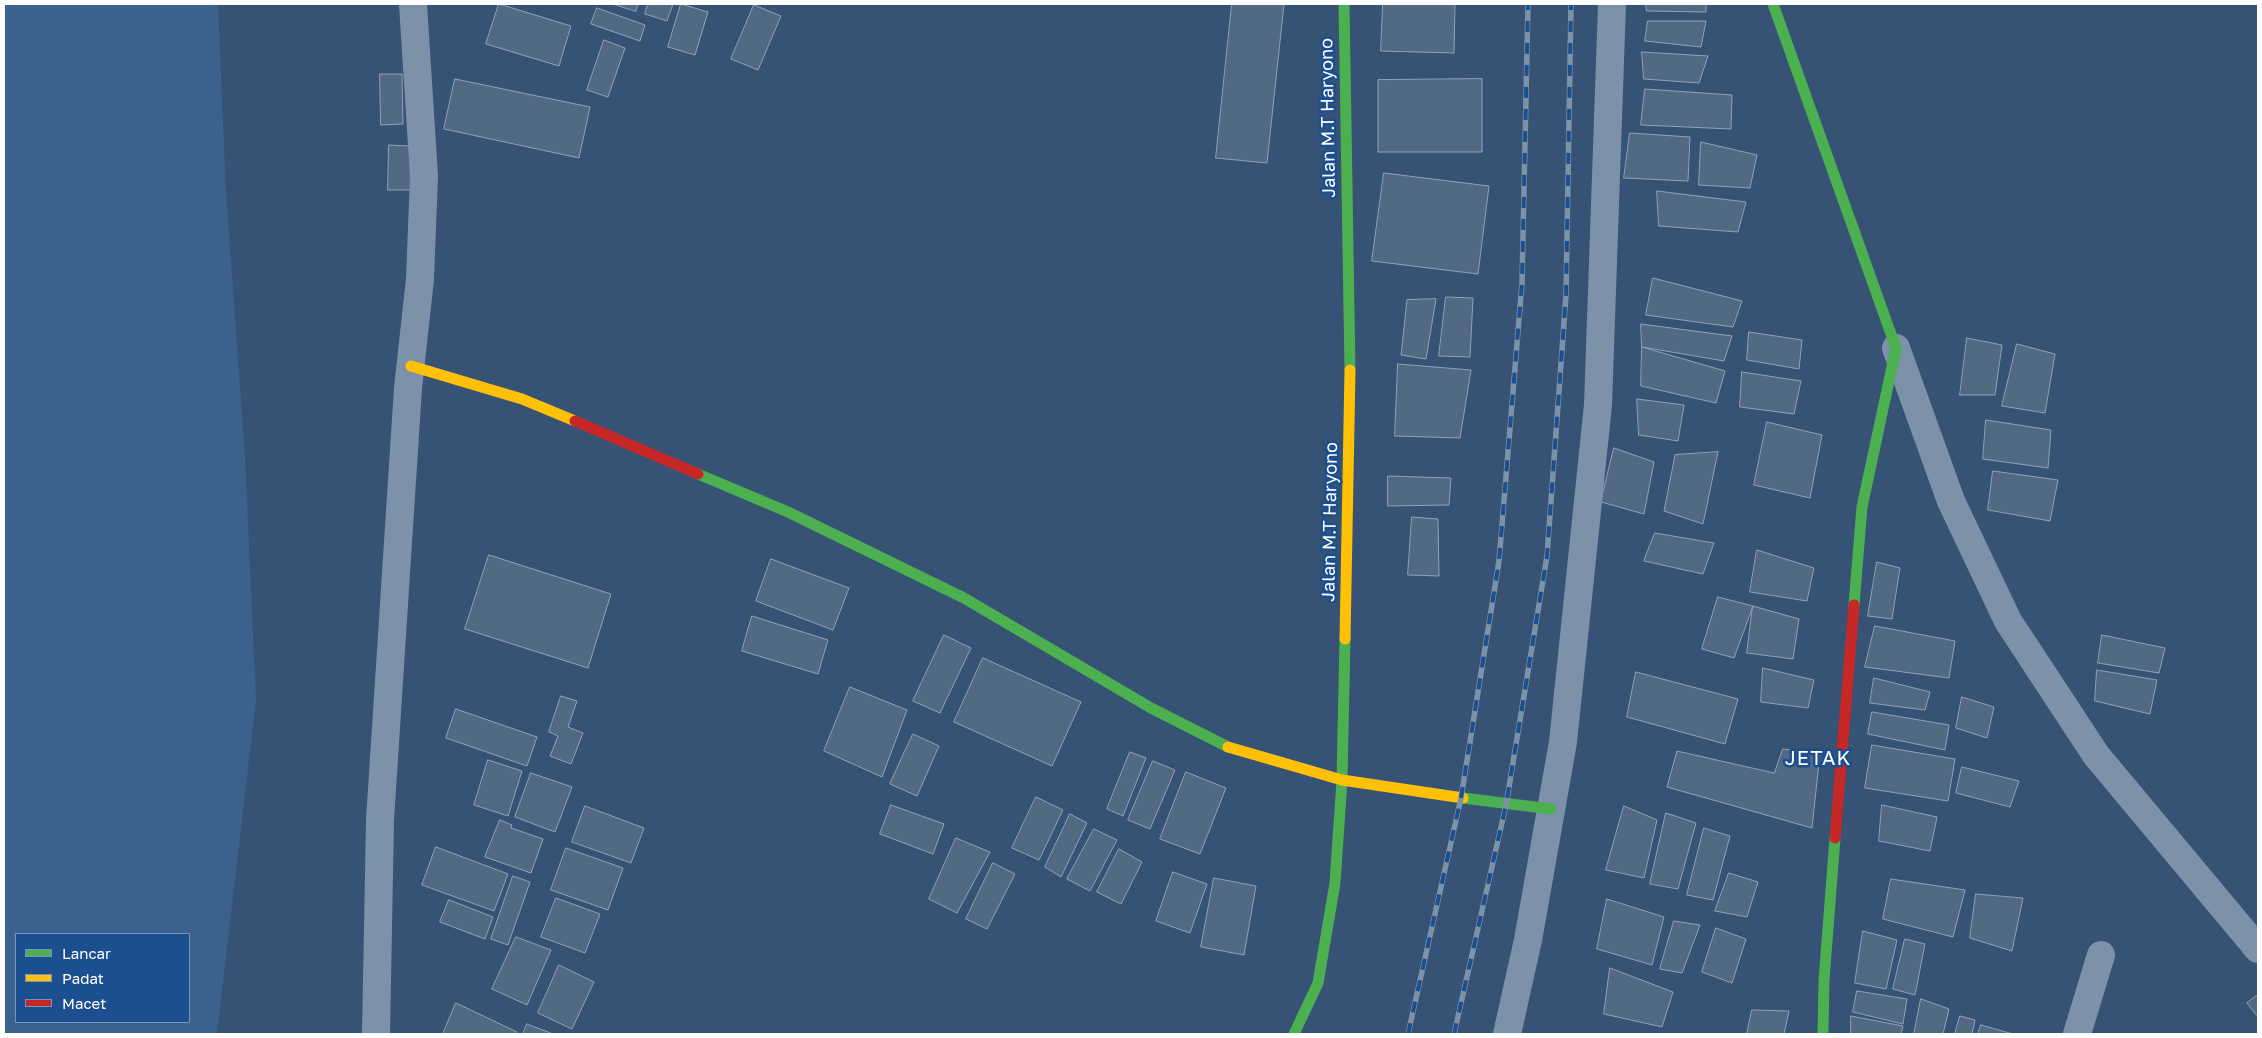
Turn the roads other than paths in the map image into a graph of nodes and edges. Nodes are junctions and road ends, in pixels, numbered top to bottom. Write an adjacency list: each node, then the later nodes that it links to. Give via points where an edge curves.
1 (413, 4): 6 (street, via 424,176 420,278)
2 (1344, 4): 7 (main road, Jalan M.T Haryono, via 1350,376)
3 (1612, 4): 8 (street, via 1598,405 1564,742)
4 (1773, 4): 5 (main road)
5 (1896, 348): 9 (street, via 1951,501 2008,621 2096,755); 14 (main road, via 1862,507 1825,961)
6 (411, 366): 7 (main road, via 522,399 788,512 964,598 1151,708 1226,747); 11 (street, via 380,820)
7 (1342, 780): 8 (main road, via 1506,805); 12 (main road, Jalan M.T Haryono, via 1335,883 1318,983)
8 (1551, 808): 13 (street, via 1528,940)
9 (2258, 949)
10 (2101, 955): 15 (street)
11 (376, 1034)
12 (1294, 1034)
13 (1507, 1034)
14 (1822, 1034)
15 (2077, 1034)

